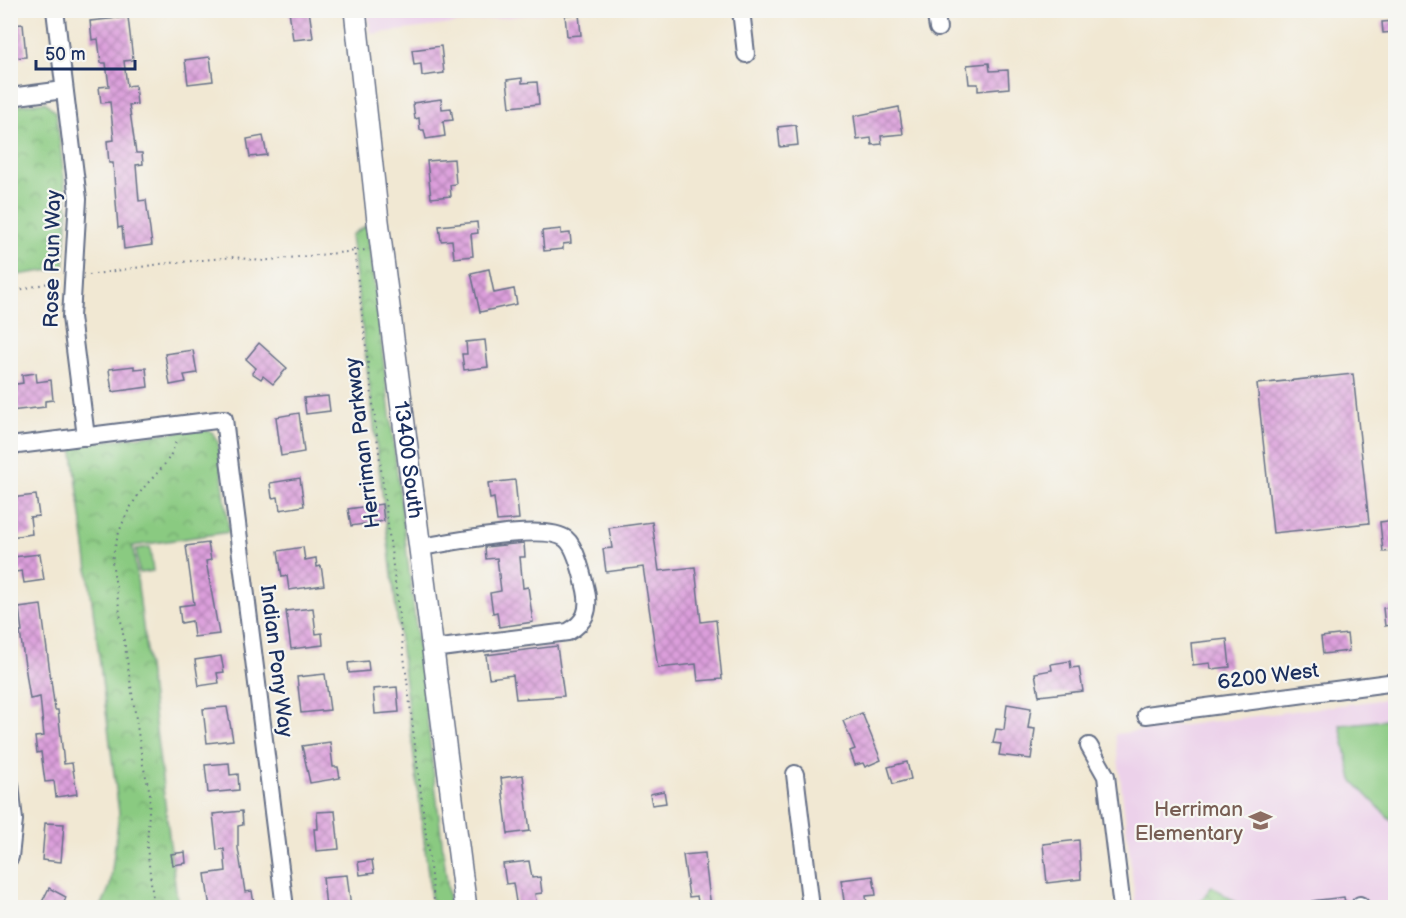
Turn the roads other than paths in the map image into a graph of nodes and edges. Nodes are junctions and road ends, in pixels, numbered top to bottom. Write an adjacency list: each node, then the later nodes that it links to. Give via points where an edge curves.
1 (55, 10): 7 (street, Rose Run Way)
2 (355, 10): 11 (main road, 13400 South)
3 (741, 10): 6 (street)
4 (935, 10): 5 (street)
5 (938, 28)
6 (746, 54)
7 (64, 90): 8 (street); 9 (street, Rose Run Way, via 78,209 71,317)
8 (10, 97)
9 (86, 436): 10 (street); 19 (street, Indian Pony Way, via 224,419)
10 (10, 446)
11 (420, 547): 12 (main road, 13400 South); 12 (street, via 552,532 568,539 582,571 589,606 581,625 568,632)
12 (433, 650): 20 (main road, 13400 South)
13 (1395, 682): 14 (street, 6200 West)
14 (1146, 715)
15 (1089, 746): 22 (street, via 1106,776)
16 (795, 774): 21 (street)
17 (10, 784): 18 (street, via 14,820)
18 (10, 856)
19 (285, 908)
20 (466, 908)
21 (811, 908)
22 (1122, 908)

